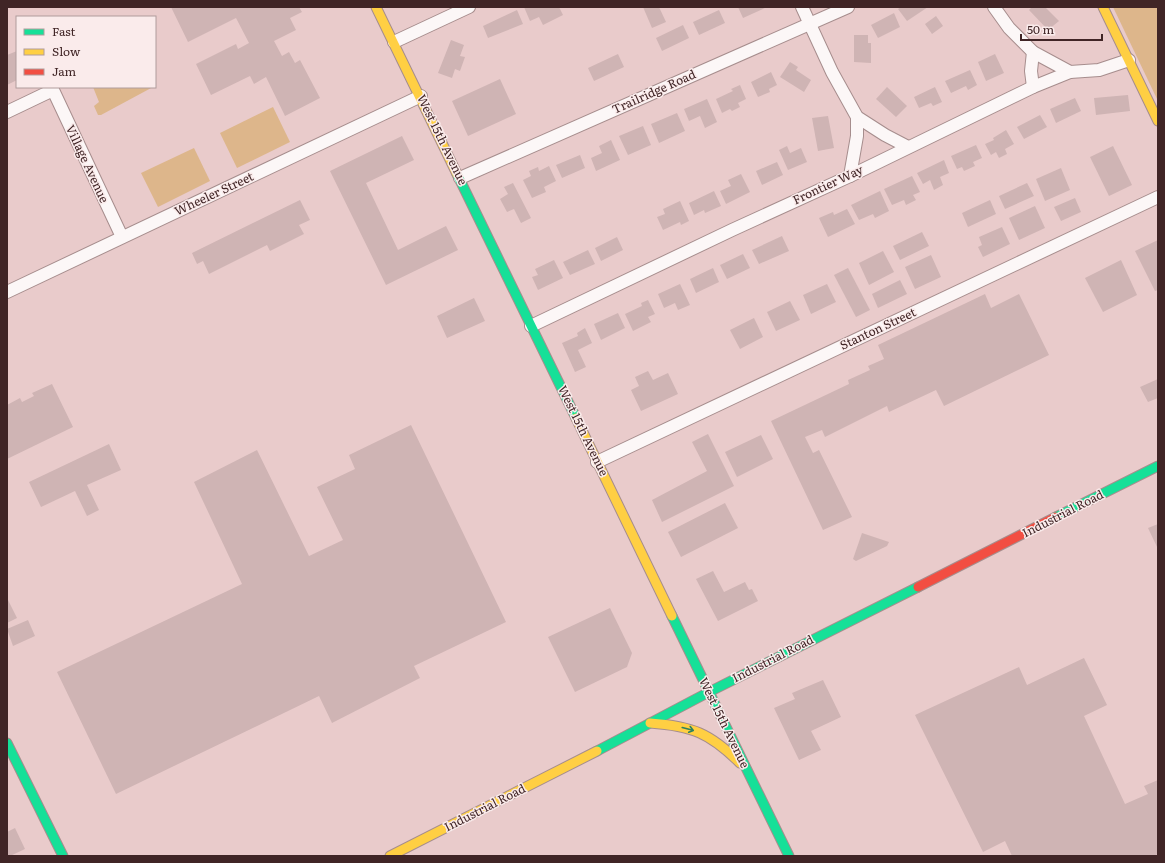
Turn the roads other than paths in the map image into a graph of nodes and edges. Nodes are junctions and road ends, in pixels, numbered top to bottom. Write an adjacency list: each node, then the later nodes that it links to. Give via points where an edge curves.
1 (376, 7): 8 (street, West 15th Avenue)
2 (469, 7): 8 (street)
3 (802, 7): 7 (street)
4 (848, 7): 7 (street, Trailridge Road)
5 (994, 7): 9 (street, via 1009,28)
6 (1103, 7): 10 (street)
7 (810, 24): 15 (street, via 832,72); 19 (street, Trailridge Road)
8 (394, 42): 13 (street, West 15th Avenue)
9 (1033, 52): 11 (street); 12 (street)
10 (1129, 60): 11 (street, Frontier Way, via 1098,70); 16 (street)
11 (1070, 72): 12 (street, Frontier Way)
12 (1033, 87): 17 (street, Frontier Way)
13 (421, 96): 19 (street, West 15th Avenue); 21 (street, Wheeler Street)
14 (7, 112): 21 (street, Village Avenue, via 52,90)
15 (857, 117): 17 (street, via 885,136); 18 (street, via 857,136)
16 (1158, 121)
17 (908, 147): 18 (street, Frontier Way)
18 (850, 176): 23 (street, Frontier Way)
19 (460, 178): 23 (street, West 15th Avenue)
20 (1158, 197): 24 (street, Stanton Street)
21 (122, 237): 22 (street, Wheeler Street)
22 (7, 292)
23 (531, 326): 24 (street, West 15th Avenue)
24 (597, 462): 26 (street, West 15th Avenue)
25 (1158, 466): 26 (street, Industrial Road)
26 (709, 692): 27 (street, Industrial Road); 29 (street, West 15th Avenue)
27 (650, 723): 29 (street, one-way to 29, via 687,727 698,732 716,741); 31 (street, Industrial Road)
28 (7, 743): 30 (street)
29 (746, 768): 32 (street, West 15th Avenue)
30 (63, 856)
31 (390, 856)
32 (789, 856)

